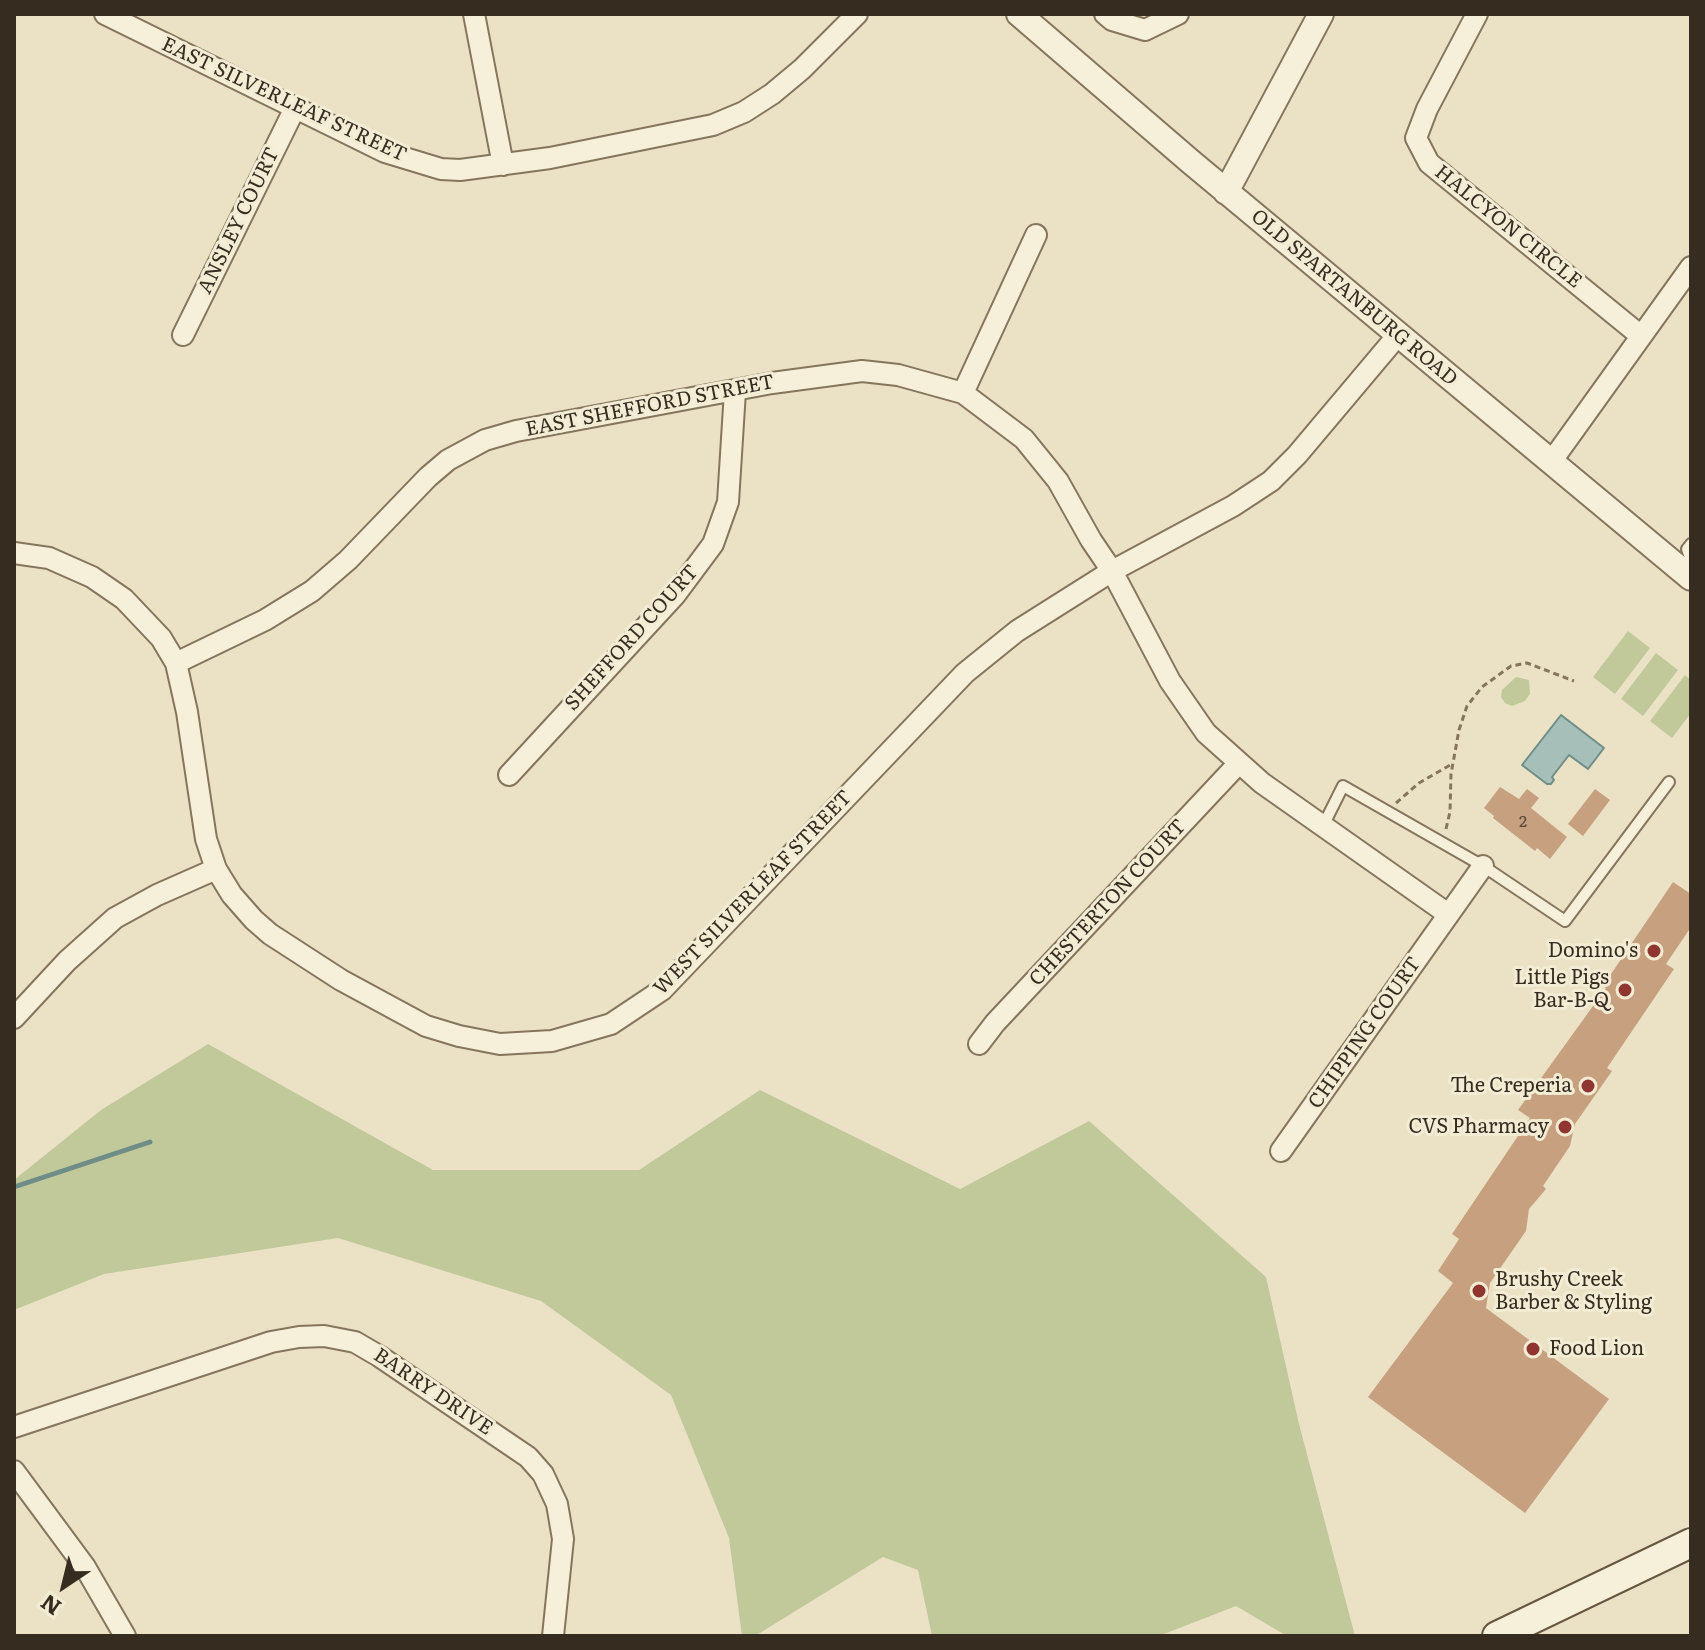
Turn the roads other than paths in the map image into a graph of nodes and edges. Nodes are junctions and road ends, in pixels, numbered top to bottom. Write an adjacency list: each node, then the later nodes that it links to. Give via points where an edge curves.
1 (105, 14): 9 (street, EAST SILVERLEAF STREET)
2 (474, 14): 11 (street)
3 (857, 14): 11 (street, EAST SILVERLEAF STREET, via 802,69 744,112 674,135)
4 (1019, 14): 12 (street, OLD SPARTANBURG ROAD)
5 (1105, 14): 6 (street, via 1145,30)
6 (1178, 14)
7 (1321, 14): 12 (street)
8 (1477, 14): 17 (street, HALCYON CIRCLE, via 1416,138 1429,163)
9 (145, 23): 10 (street, EAST SILVERLEAF STREET)
10 (295, 108): 11 (street, EAST SILVERLEAF STREET, via 403,159 441,169); 15 (street, ANSLEY COURT)
11 (503, 165)
12 (1226, 192): 16 (street, OLD SPARTANBURG ROAD)
13 (1036, 235): 19 (street)
14 (1691, 267): 17 (street)
15 (183, 335)
16 (1398, 335): 20 (street, OLD SPARTANBURG ROAD); 24 (street, WEST SILVERLEAF STREET, via 1271,481)
17 (1641, 336): 20 (street)
18 (735, 391): 19 (street, EAST SHEFFORD STREET, via 862,371); 25 (street, EAST SHEFFORD STREET, via 530,428 467,448 428,477 312,591); 27 (street, SHEFFORD COURT, via 728,502 713,544 675,595)
19 (963, 393): 24 (street, EAST SHEFFORD STREET, via 1040,456)
20 (1551, 462): 23 (street, OLD SPARTANBURG ROAD)
21 (1691, 544): 23 (lane)
22 (14, 553): 25 (street, via 49,558 114,591 161,638)
23 (1688, 567)
24 (1112, 571): 26 (street, EAST SHEFFORD STREET, via 1186,708); 31 (street, WEST SILVERLEAF STREET, via 1017,631 965,673 679,974 644,1004 592,1031 552,1041 500,1044 426,1026 270,934 232,895)
25 (176, 663): 31 (street, WEST SILVERLEAF STREET, via 206,839)
26 (1239, 763): 29 (street, EAST SHEFFORD STREET); 34 (street, CHESTERTON COURT)
27 (509, 775)
28 (1669, 782): 30 (lane, via 1565,921)
29 (1323, 826): 30 (lane, via 1343,786); 32 (street, EAST SHEFFORD STREET)
30 (1483, 866): 32 (street, CHIPPING COURT)
31 (216, 869): 33 (street, via 115,918)
32 (1448, 914): 35 (street, CHIPPING COURT)
33 (14, 1018)
34 (979, 1044)
35 (1281, 1151)
36 (14, 1427): 40 (street, BARRY DRIVE, via 271,1342 324,1336 355,1342 528,1457 543,1474 557,1504 563,1539)
37 (14, 1471): 39 (street, via 85,1567)
38 (1691, 1543): 41 (main road)
39 (125, 1636)
40 (553, 1636)
41 (1497, 1636)

